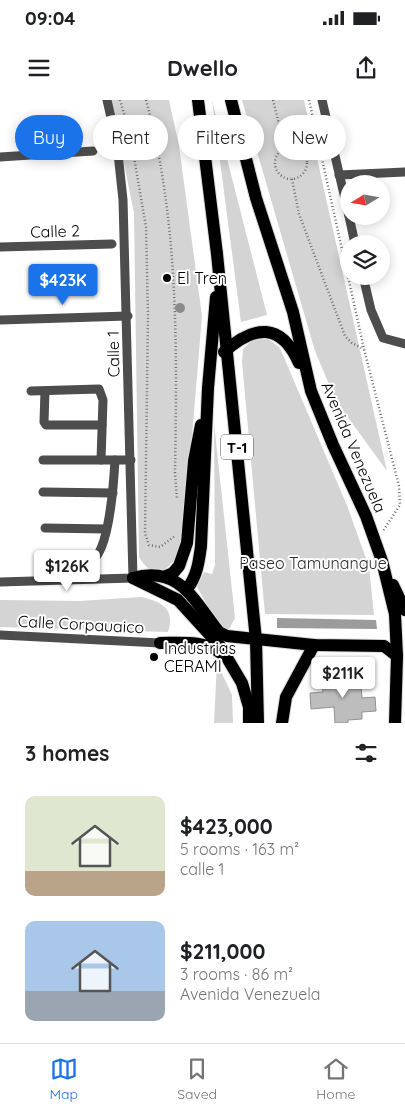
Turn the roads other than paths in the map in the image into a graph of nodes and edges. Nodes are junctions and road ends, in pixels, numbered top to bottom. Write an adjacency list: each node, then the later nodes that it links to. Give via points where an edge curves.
1 (107, 100): 14 (street, Calle 1, via 117,144 123,200)
2 (198, 100): 12 (main road, T-1)
3 (231, 100): 22 (main road, Avenida Venezuela, via 256,198 293,312)
4 (322, 100): 8 (street)
5 (93, 151): 6 (street)
6 (0, 157)
7 (405, 172): 8 (street)
8 (339, 174): 9 (street)
9 (340, 178)
10 (112, 244): 11 (street, Calle 2)
11 (0, 247)
12 (217, 254): 17 (main road, T-1); 18 (main road)
13 (365, 285): 16 (street, via 383,338)
14 (128, 316): 15 (street, Calle 1); 27 (street, Calle 1)
15 (0, 320)
16 (405, 344)
17 (227, 349): 18 (main road); 22 (main road, via 244,335 274,333 293,349); 40 (main road, T-1)
18 (210, 365): 19 (main road)
19 (208, 388): 34 (main road, via 194,461 187,543 179,566); 37 (main road, via 201,546 198,566)
20 (31, 391): 21 (street)
21 (45, 391): 23 (street, via 99,390 102,393); 23 (street, via 46,425)
22 (311, 391): 33 (main road, Avenida Venezuela, via 366,516)
23 (102, 425): 25 (street)
24 (43, 460): 25 (street)
25 (101, 460): 26 (street)
26 (114, 460): 27 (street); 29 (street)
27 (131, 460): 35 (street, Calle 1)
28 (43, 492): 29 (street)
29 (113, 493): 31 (street)
30 (45, 528): 31 (street)
31 (106, 529): 32 (street, via 97,558 90,562)
32 (47, 560)
33 (382, 561): 38 (main road); 43 (main road, Avenida Venezuela, via 395,614)
34 (166, 576): 35 (main road); 37 (main road)
35 (133, 578): 36 (street); 44 (main road, via 178,600 220,646)
36 (0, 582)
37 (187, 589): 40 (main road, via 219,632)
38 (405, 610)
39 (0, 635): 41 (street, Calle Corpauaico)
40 (256, 640): 42 (main road); 46 (main road, T-1)
41 (160, 643): 44 (main road, via 201,644 217,649)
42 (314, 645): 43 (main road, via 384,646); 47 (main road, via 286,697)
43 (397, 656): 48 (main road, Avenida Venezuela)
44 (229, 661): 45 (main road, via 242,683)
45 (249, 723)
46 (258, 723)
47 (282, 723)
48 (395, 723)

